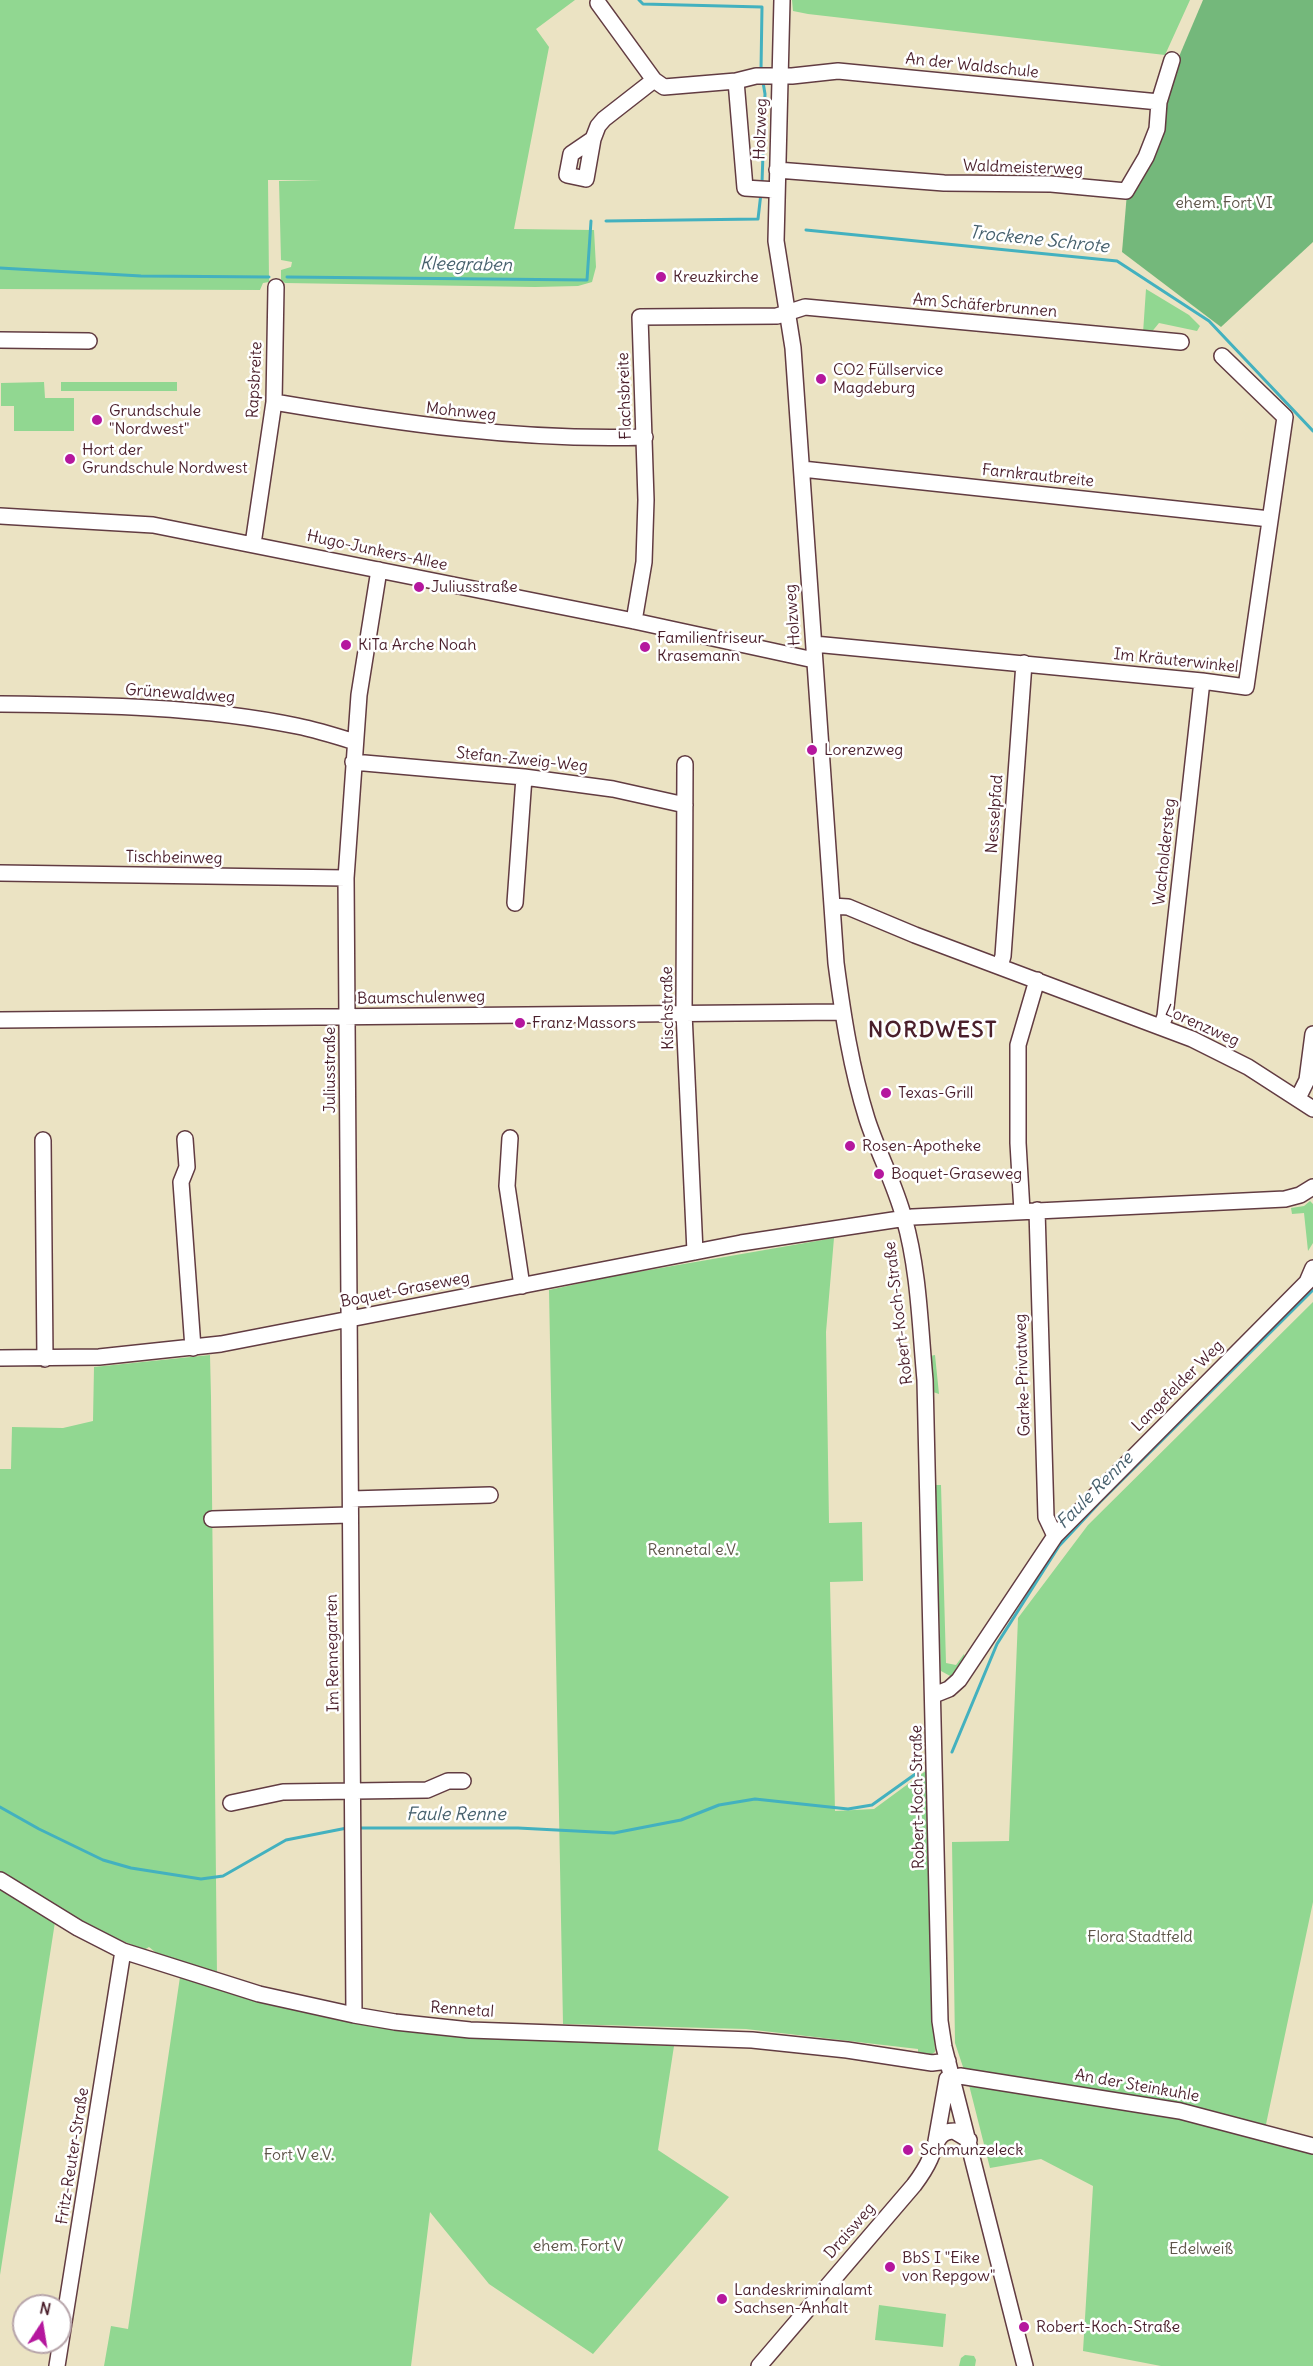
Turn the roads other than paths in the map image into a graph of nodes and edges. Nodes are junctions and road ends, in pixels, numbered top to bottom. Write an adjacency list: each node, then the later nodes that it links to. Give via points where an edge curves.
1 (782, 0): 4 (street, Holzweg)
2 (598, 3): 5 (street)
3 (1172, 60): 7 (street, Waldmeisterweg)
4 (768, 76): 6 (street, An der Waldschule); 7 (street, An der Waldschule, via 847,72); 9 (street, Holzweg)
5 (654, 80): 6 (street, An der Waldschule, via 664,87); 8 (street, via 604,119)
6 (736, 81): 10 (street, via 745,188)
7 (1159, 102): 9 (street, Waldmeisterweg, via 1157,129 1126,191)
8 (593, 139)
9 (777, 170): 10 (street, Holzweg)
10 (766, 189): 12 (street, Holzweg)
11 (276, 287): 17 (street, Rapsbreite)
12 (788, 314): 15 (street, Am Schäferbrunnen, via 805,307); 18 (street, Flachsbreite, via 640,317); 19 (street, Holzweg)
13 (0, 340): 14 (street)
14 (89, 341)
15 (1181, 342)
16 (1222, 356): 21 (street, Im Kräuterwinkel, via 1286,417)
17 (274, 402): 18 (street, Mohnweg, via 474,432); 22 (street, Rapsbreite)
18 (645, 437): 24 (street, Flachsbreite, via 644,562)
19 (801, 469): 21 (street, Farnkrautbreite); 25 (street, Holzweg)
20 (0, 516): 22 (street, Hugo-Junkers-Allee, via 153,525)
21 (1270, 519): 27 (street, Im Kräuterwinkel, via 1246,687)
22 (253, 544): 23 (street, Hugo-Junkers-Allee)
23 (379, 570): 24 (street, Hugo-Junkers-Allee); 29 (street, Juliusstraße)
24 (634, 621): 25 (street, Hugo-Junkers-Allee)
25 (814, 652): 26 (street, Im Kräuterwinkel); 37 (street, Holzweg)
26 (1024, 663): 27 (street, Im Kräuterwinkel); 38 (street, Nesselpfad)
27 (1202, 681): 44 (street, Wacholdersteg)
28 (0, 704): 29 (street, Grünewaldweg, via 144,708 249,717)
29 (355, 742): 30 (street, Juliusstraße)
30 (353, 762): 32 (street, Stefan-Zweig-Weg); 35 (street, Juliusstraße)
31 (685, 764): 33 (street, Kischstraße)
32 (524, 777): 33 (street, Stefan-Zweig-Weg, via 613,789); 36 (street)
33 (685, 805): 41 (street, Kischstraße)
34 (0, 873): 35 (street, Tischbeinweg)
35 (346, 878): 42 (street, Juliusstraße)
36 (515, 903)
37 (832, 906): 38 (street, Lorenzweg, via 848,907); 40 (street, Holzweg)
38 (1000, 966): 39 (street, Lorenzweg)
39 (1037, 980): 44 (street, Lorenzweg); 52 (street, Garke-Privatweg, via 1018,1045 1018,1143)
40 (842, 1012): 41 (street, Baumschulenweg); 53 (street, Holzweg, via 863,1105)
41 (684, 1013): 42 (street, Baumschulenweg); 54 (street, Kischstraße)
42 (348, 1017): 43 (street, Baumschulenweg); 57 (street, Juliusstraße)
43 (0, 1020)
44 (1161, 1027): 46 (street, Lorenzweg, via 1248,1067)
45 (1313, 1034): 46 (street, via 1307,1080)
46 (1298, 1098): 47 (street, Lorenzweg)
47 (1313, 1109)
48 (510, 1138): 56 (street, via 507,1186)
49 (185, 1139): 58 (street, via 186,1167 181,1182)
50 (43, 1140): 60 (street)
51 (1313, 1187): 52 (street, Boquet-Graseweg, via 1295,1197 1278,1199)
52 (1029, 1211): 53 (street, Boquet-Graseweg); 65 (street, Garke-Privatweg, via 1046,1517)
53 (904, 1218): 54 (street, Boquet-Graseweg); 66 (street, Robert-Koch-Straße, via 915,1275 925,1380)
54 (695, 1252): 56 (street, Boquet-Graseweg)
55 (1313, 1268): 65 (street, Langefelder Weg, via 1307,1282)
56 (522, 1286): 57 (street, Boquet-Graseweg)
57 (350, 1320): 58 (street, Boquet-Graseweg); 62 (street, Im Rennegarten)
58 (193, 1348): 60 (street, Boquet-Graseweg)
59 (0, 1358): 60 (street, Boquet-Graseweg)
60 (45, 1359)
61 (490, 1495): 62 (street)
62 (351, 1499): 63 (street, Im Rennegarten)
63 (349, 1515): 64 (street); 68 (street, Im Rennegarten)
64 (212, 1519)
65 (1055, 1536): 66 (street, Langefelder Weg, via 959,1680)
66 (934, 1695): 73 (street, Robert-Koch-Straße, via 940,2011)
67 (463, 1781): 68 (street, via 448,1781 427,1790)
68 (353, 1791): 69 (street, via 283,1792); 72 (street, Im Rennegarten)
69 (231, 1803)
70 (0, 1880): 71 (street, Rennetal)
71 (123, 1952): 72 (street, Rennetal, via 259,1994); 78 (street, Fritz-Reuter-Straße)
72 (354, 2014): 73 (street, Rennetal, via 470,2030 752,2040 932,2063)
73 (948, 2061): 74 (street, Robert-Koch-Straße)
74 (952, 2077): 75 (street, Robert-Koch-Straße); 76 (street, Draisweg, via 947,2079); 77 (street, An der Steinkuhle, via 1013,2083 1180,2111)
75 (969, 2140): 76 (street, via 952,2131); 80 (street, Robert-Koch-Straße)
76 (936, 2141): 79 (street, Draisweg, via 914,2185)
77 (1313, 2146)
78 (57, 2366)
79 (759, 2366)
80 (1025, 2366)

